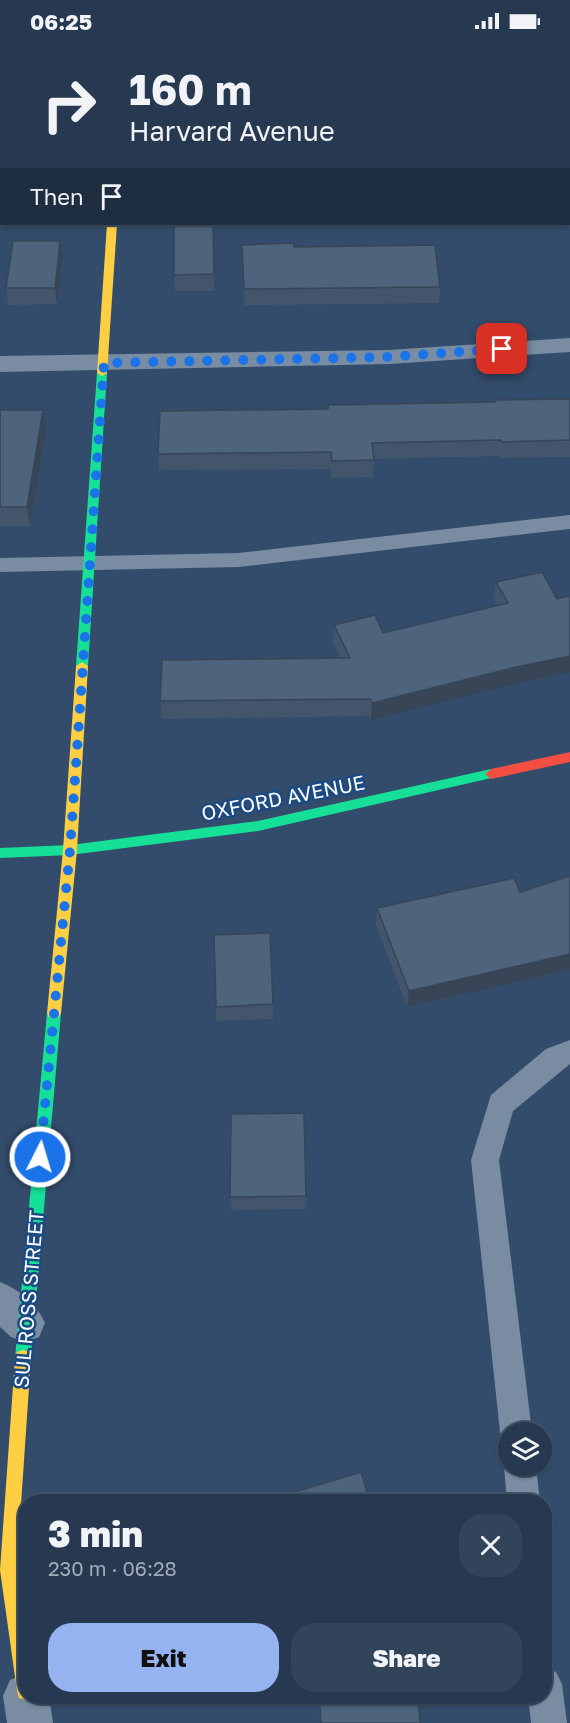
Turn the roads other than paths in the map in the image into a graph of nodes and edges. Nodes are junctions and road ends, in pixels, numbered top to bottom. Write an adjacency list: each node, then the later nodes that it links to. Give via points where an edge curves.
1 (112, 225): 4 (street, SUL ROSS STREET)
2 (570, 345): 4 (street, via 388,357)
3 (0, 363): 4 (street)
4 (104, 363): 6 (street, SUL ROSS STREET)
5 (570, 522): 6 (lane, via 238,560)
6 (90, 564): 7 (lane); 9 (street, SUL ROSS STREET)
7 (0, 565)
8 (570, 757): 9 (street, OXFORD AVENUE, via 258,826)
9 (70, 850): 10 (street, OXFORD AVENUE); 12 (street, SUL ROSS STREET)
10 (0, 853)
11 (570, 1052): 13 (lane, via 556,1057 501,1104 485,1160)
12 (12, 1312): 16 (street, SUL ROSS STREET, via 8,1563)
13 (515, 1422)
14 (521, 1476): 15 (lane)
15 (523, 1494)
16 (18, 1634)
17 (27, 1704): 19 (street)
18 (547, 1704): 20 (lane)
19 (30, 1723)
20 (549, 1723)

